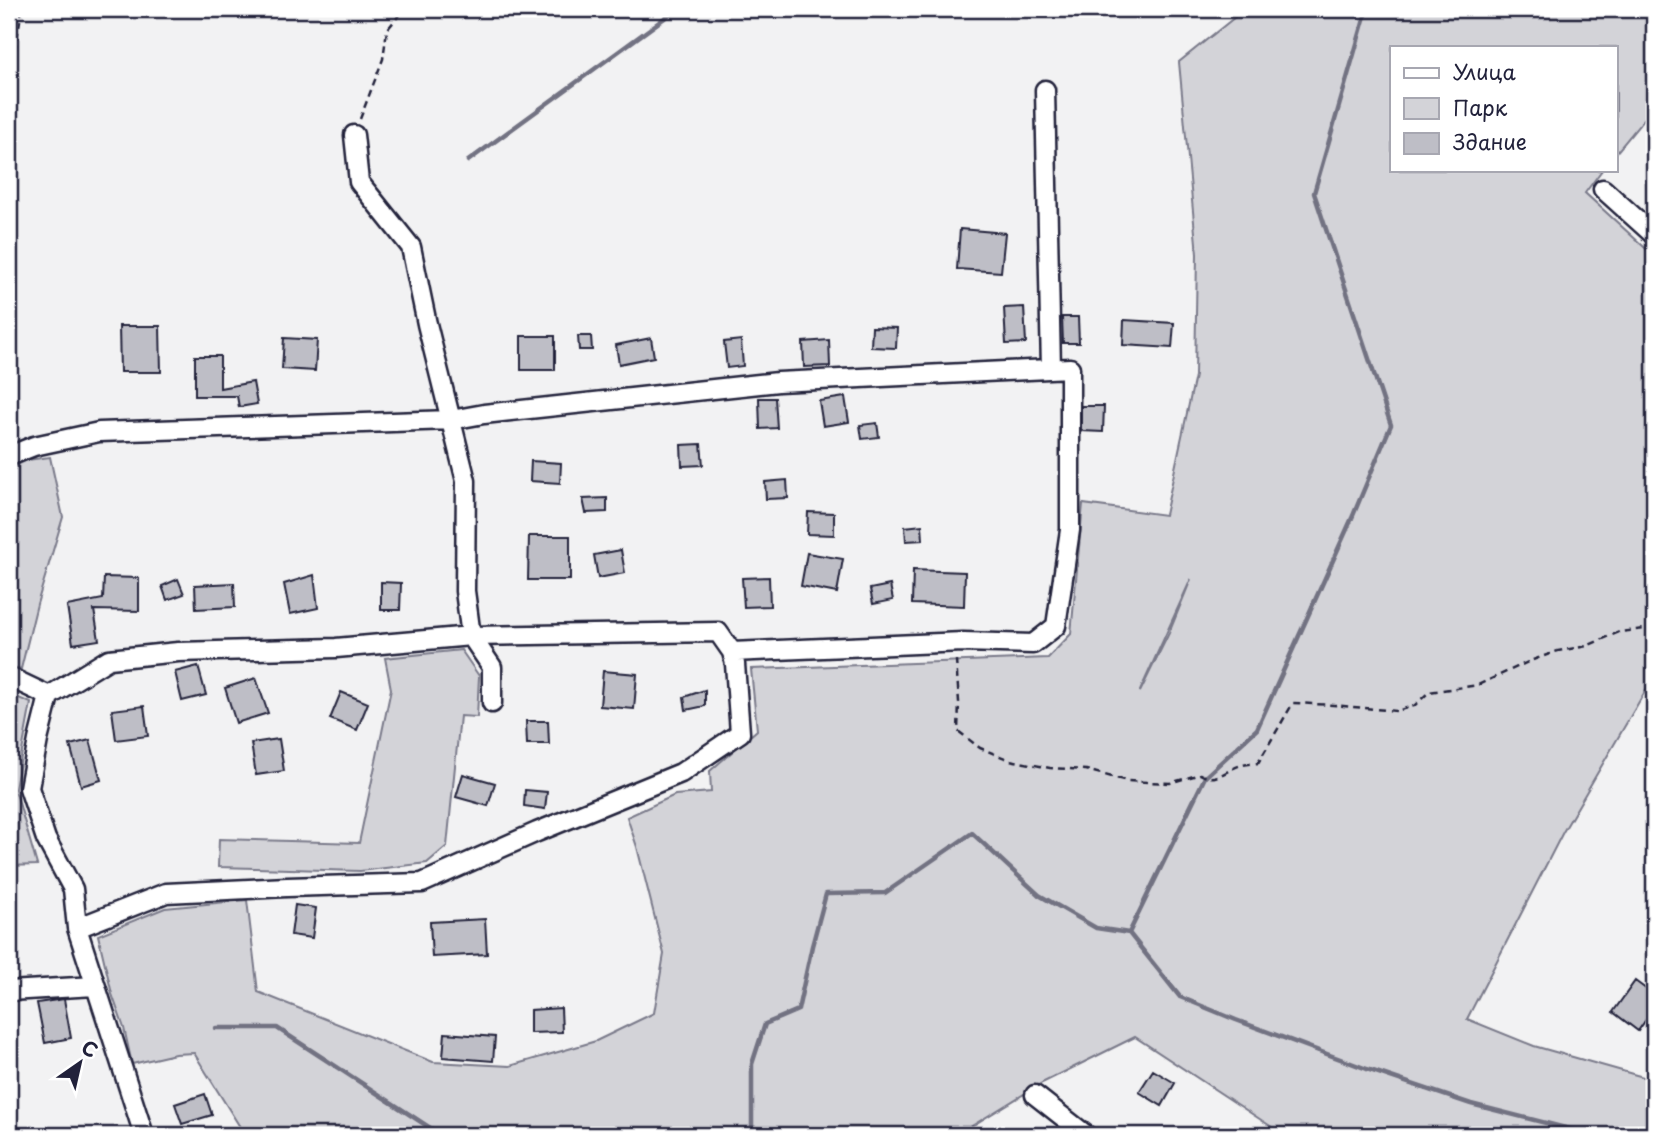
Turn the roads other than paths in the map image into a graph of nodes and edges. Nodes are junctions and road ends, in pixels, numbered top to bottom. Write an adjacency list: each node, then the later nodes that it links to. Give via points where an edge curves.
1 (1045, 90): 5 (street)
2 (354, 135): 6 (street, via 359,182 411,247)
3 (1603, 189): 4 (street)
4 (1654, 235)
5 (1051, 369): 6 (street, via 778,382); 9 (street, via 1070,368 1070,530 1056,626 1033,645 963,642)
6 (452, 420): 7 (street, via 99,432); 8 (street, via 466,481 465,592)
7 (9, 456)
8 (471, 636): 9 (street, via 718,632); 11 (street, via 109,659); 12 (street, via 492,667)
9 (732, 652): 13 (street, via 740,733 681,773 422,883 166,892)
10 (9, 677): 11 (street)
11 (49, 696): 13 (street, via 29,788 46,839 73,889)
12 (492, 703)
13 (77, 928): 14 (street)
14 (95, 986): 15 (street); 17 (street)
15 (9, 991)
16 (1035, 1095): 18 (street)
17 (144, 1135)
18 (1086, 1135)

